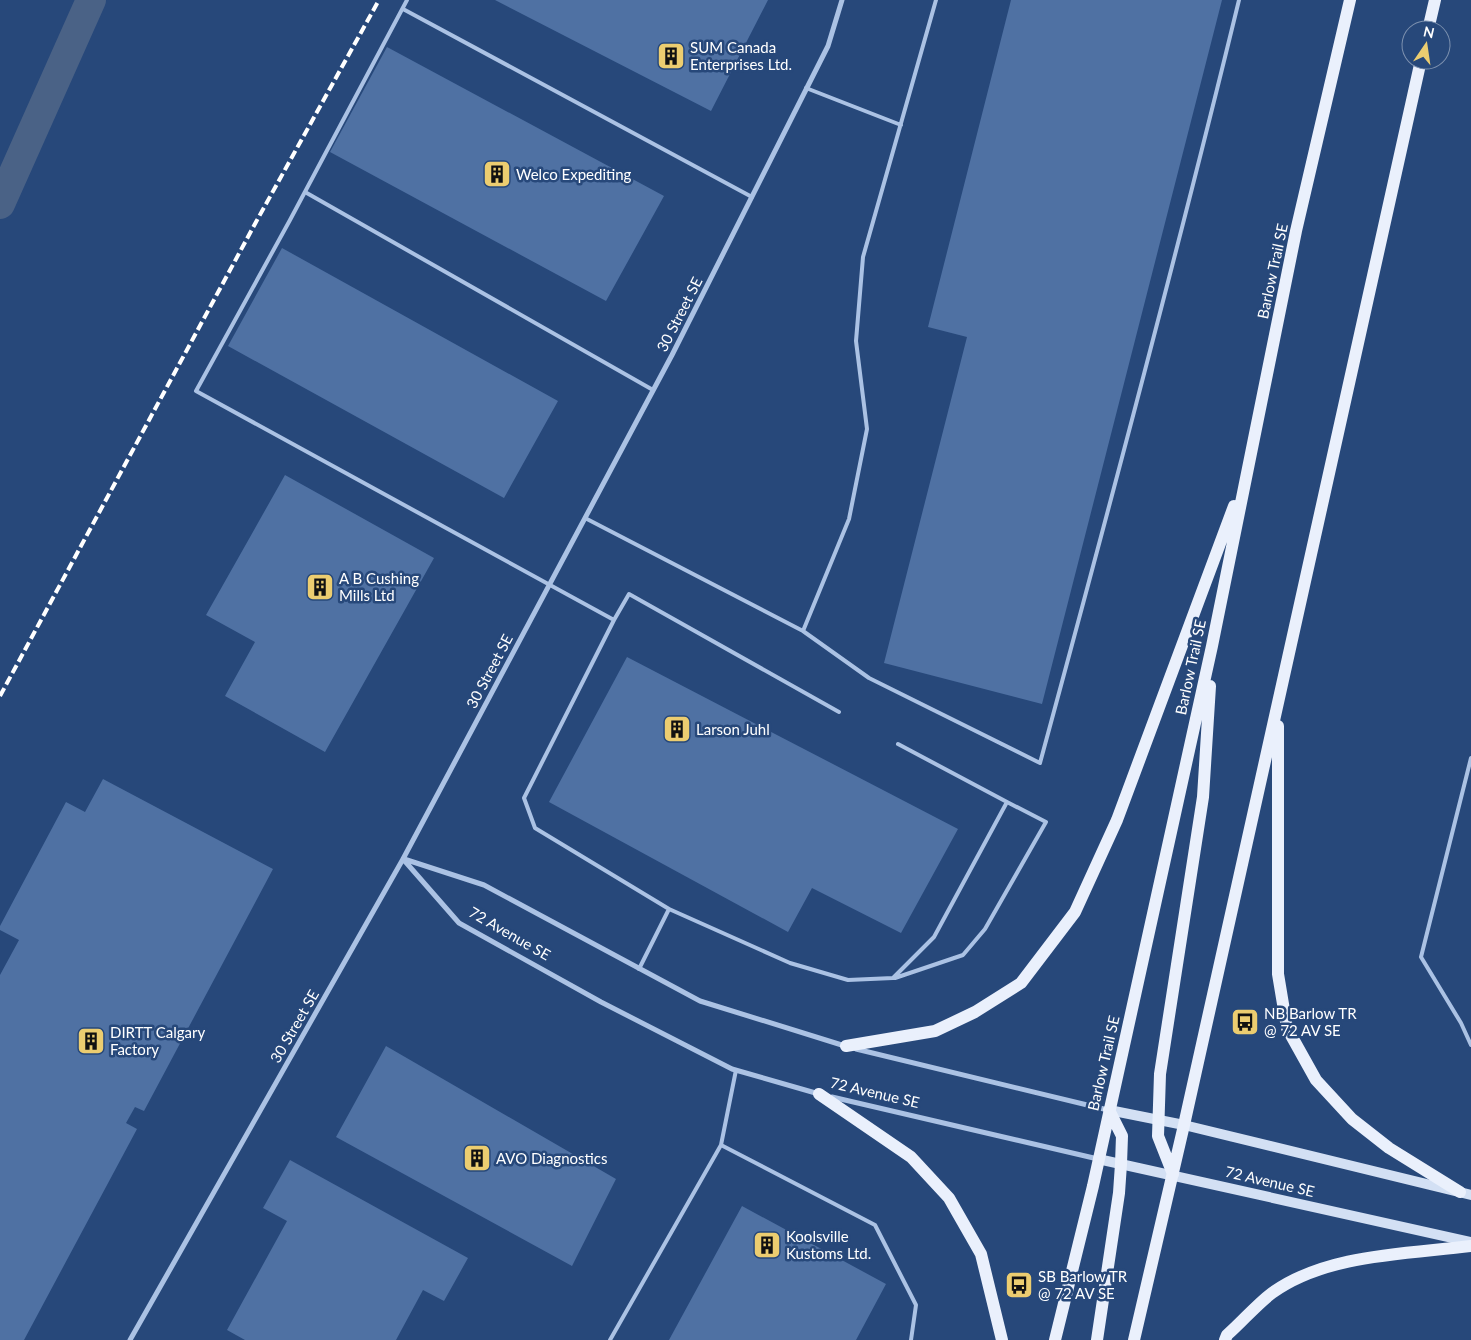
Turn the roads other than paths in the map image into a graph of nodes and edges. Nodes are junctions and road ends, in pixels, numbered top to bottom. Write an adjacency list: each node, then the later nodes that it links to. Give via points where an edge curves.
1 (407, 0): 7 (lane)
2 (842, 0): 10 (street, 30 Street SE, via 828,46)
3 (936, 0): 11 (lane)
4 (1240, 0): 19 (lane, via 1040,763 869,678)
5 (1350, 0): 15 (main road, Barlow Trail SE, via 1296,231)
6 (1434, 0): 8 (main road)
7 (403, 8): 12 (lane); 13 (lane)
8 (1430, 20)
9 (1419, 70): 21 (main road)
10 (806, 88): 11 (lane); 13 (street, 30 Street SE)
11 (901, 125): 19 (lane, via 863,257 856,341 867,429 849,519)
12 (305, 192): 14 (lane); 17 (lane, via 196,391)
13 (752, 197): 14 (street, 30 Street SE)
14 (654, 390): 16 (street, 30 Street SE)
15 (1248, 470): 20 (main road, Barlow Trail SE); 31 (main road, via 1117,820 1075,912 1022,984 975,1012 934,1031)
16 (586, 518): 17 (street, 30 Street SE); 19 (lane)
17 (549, 585): 18 (lane); 26 (street, 30 Street SE)
18 (614, 620): 22 (lane, via 629,594); 27 (lane, via 524,798 535,828)
19 (803, 631)
20 (1212, 646): 34 (main road, Barlow Trail SE); 35 (main road, via 1203,797 1160,1074)
21 (1278, 704): 36 (main road); 41 (main road, via 1278,974 1287,1028 1316,1080 1352,1119 1389,1148)
22 (839, 712)
23 (898, 744): 25 (lane)
24 (1471, 758): 30 (lane, via 1422,957)
25 (1007, 802): 29 (lane, via 934,937); 29 (lane, via 1046,822 985,929 963,955)
26 (403, 859): 28 (street, 72 Avenue SE, via 484,885); 32 (street, 72 Avenue SE, via 459,922 601,1002); 44 (street, 30 Street SE)
27 (669, 908): 28 (lane); 29 (lane, via 790,962 848,980)
28 (639, 968): 31 (street, 72 Avenue SE, via 700,1001)
29 (893, 978)
30 (1471, 1045)
31 (846, 1046): 34 (street, 72 Avenue SE)
32 (736, 1070): 33 (street, 72 Avenue SE); 37 (lane)
33 (819, 1094): 38 (street, 72 Avenue SE); 47 (main road, via 910,1157 949,1198 982,1254)
34 (1109, 1110): 35 (street, 72 Avenue SE); 38 (main road, Barlow Trail SE); 39 (main road, via 1122,1136)
35 (1159, 1121): 36 (street, 72 Avenue SE); 40 (main road, via 1158,1136)
36 (1184, 1125): 40 (main road); 41 (street, 72 Avenue SE)
37 (721, 1145): 45 (lane); 46 (lane, via 875,1226 916,1305)
38 (1098, 1159): 39 (street, 72 Avenue SE); 48 (main road, Barlow Trail SE)
39 (1121, 1164): 40 (street, 72 Avenue SE); 49 (main road, via 1120,1193)
40 (1173, 1174): 42 (street, 72 Avenue SE); 50 (main road)
41 (1465, 1193)
42 (1471, 1242)
43 (1471, 1246): 51 (main road, via 1353,1260 1302,1276 1271,1293)
44 (130, 1340)
45 (610, 1340)
46 (911, 1340)
47 (1002, 1340)
48 (1055, 1340)
49 (1097, 1340)
50 (1134, 1340)
51 (1225, 1340)

